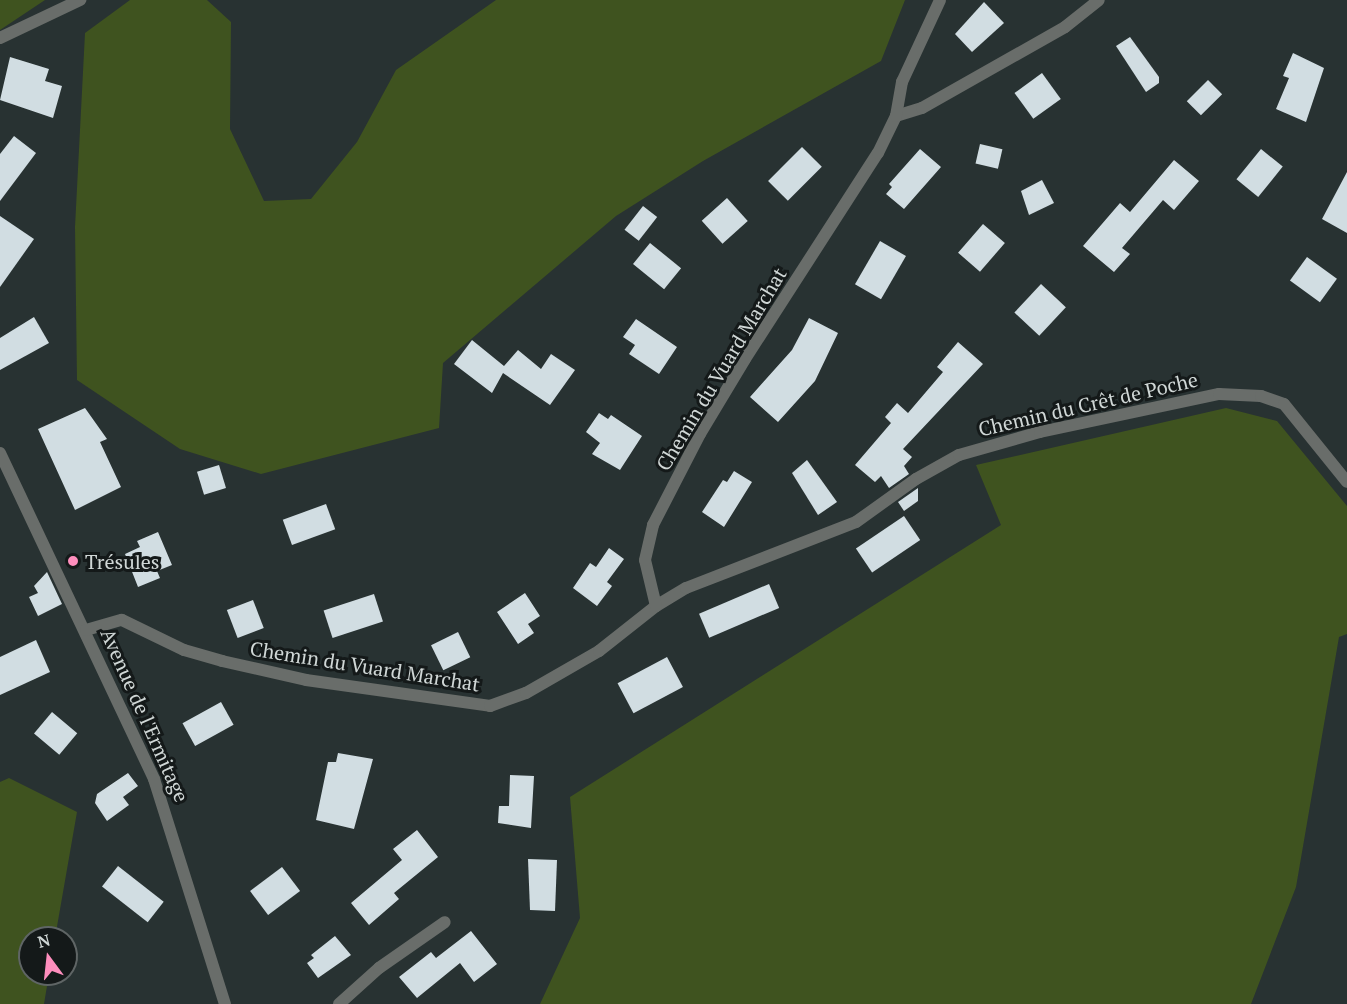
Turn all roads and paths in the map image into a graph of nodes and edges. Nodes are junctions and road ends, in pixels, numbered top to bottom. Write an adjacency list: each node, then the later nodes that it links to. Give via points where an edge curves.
1 (80, 0): 4 (street)
2 (940, 0): 5 (street, Chemin du Vuard Marchat, via 902,82)
3 (1099, 0): 5 (street, via 1065,27 922,108)
4 (0, 38)
5 (896, 116): 8 (street, Chemin du Vuard Marchat, via 878,153 705,424 653,525 645,560)
6 (0, 453): 9 (street, Avenue de l'Ermitage)
7 (1347, 482): 8 (street, Chemin du Crêt de Poche, via 1284,404 1261,396 1219,394 1030,434 959,455 916,479 856,522 686,588)
8 (656, 606): 9 (street, Chemin du Vuard Marchat, via 598,651 525,693 490,706 306,680 222,661 184,650 122,620)
9 (86, 630): 11 (street, Avenue de l'Ermitage, via 165,809)
10 (445, 921): 12 (street, via 379,968)
11 (225, 1004)
12 (339, 1004)

